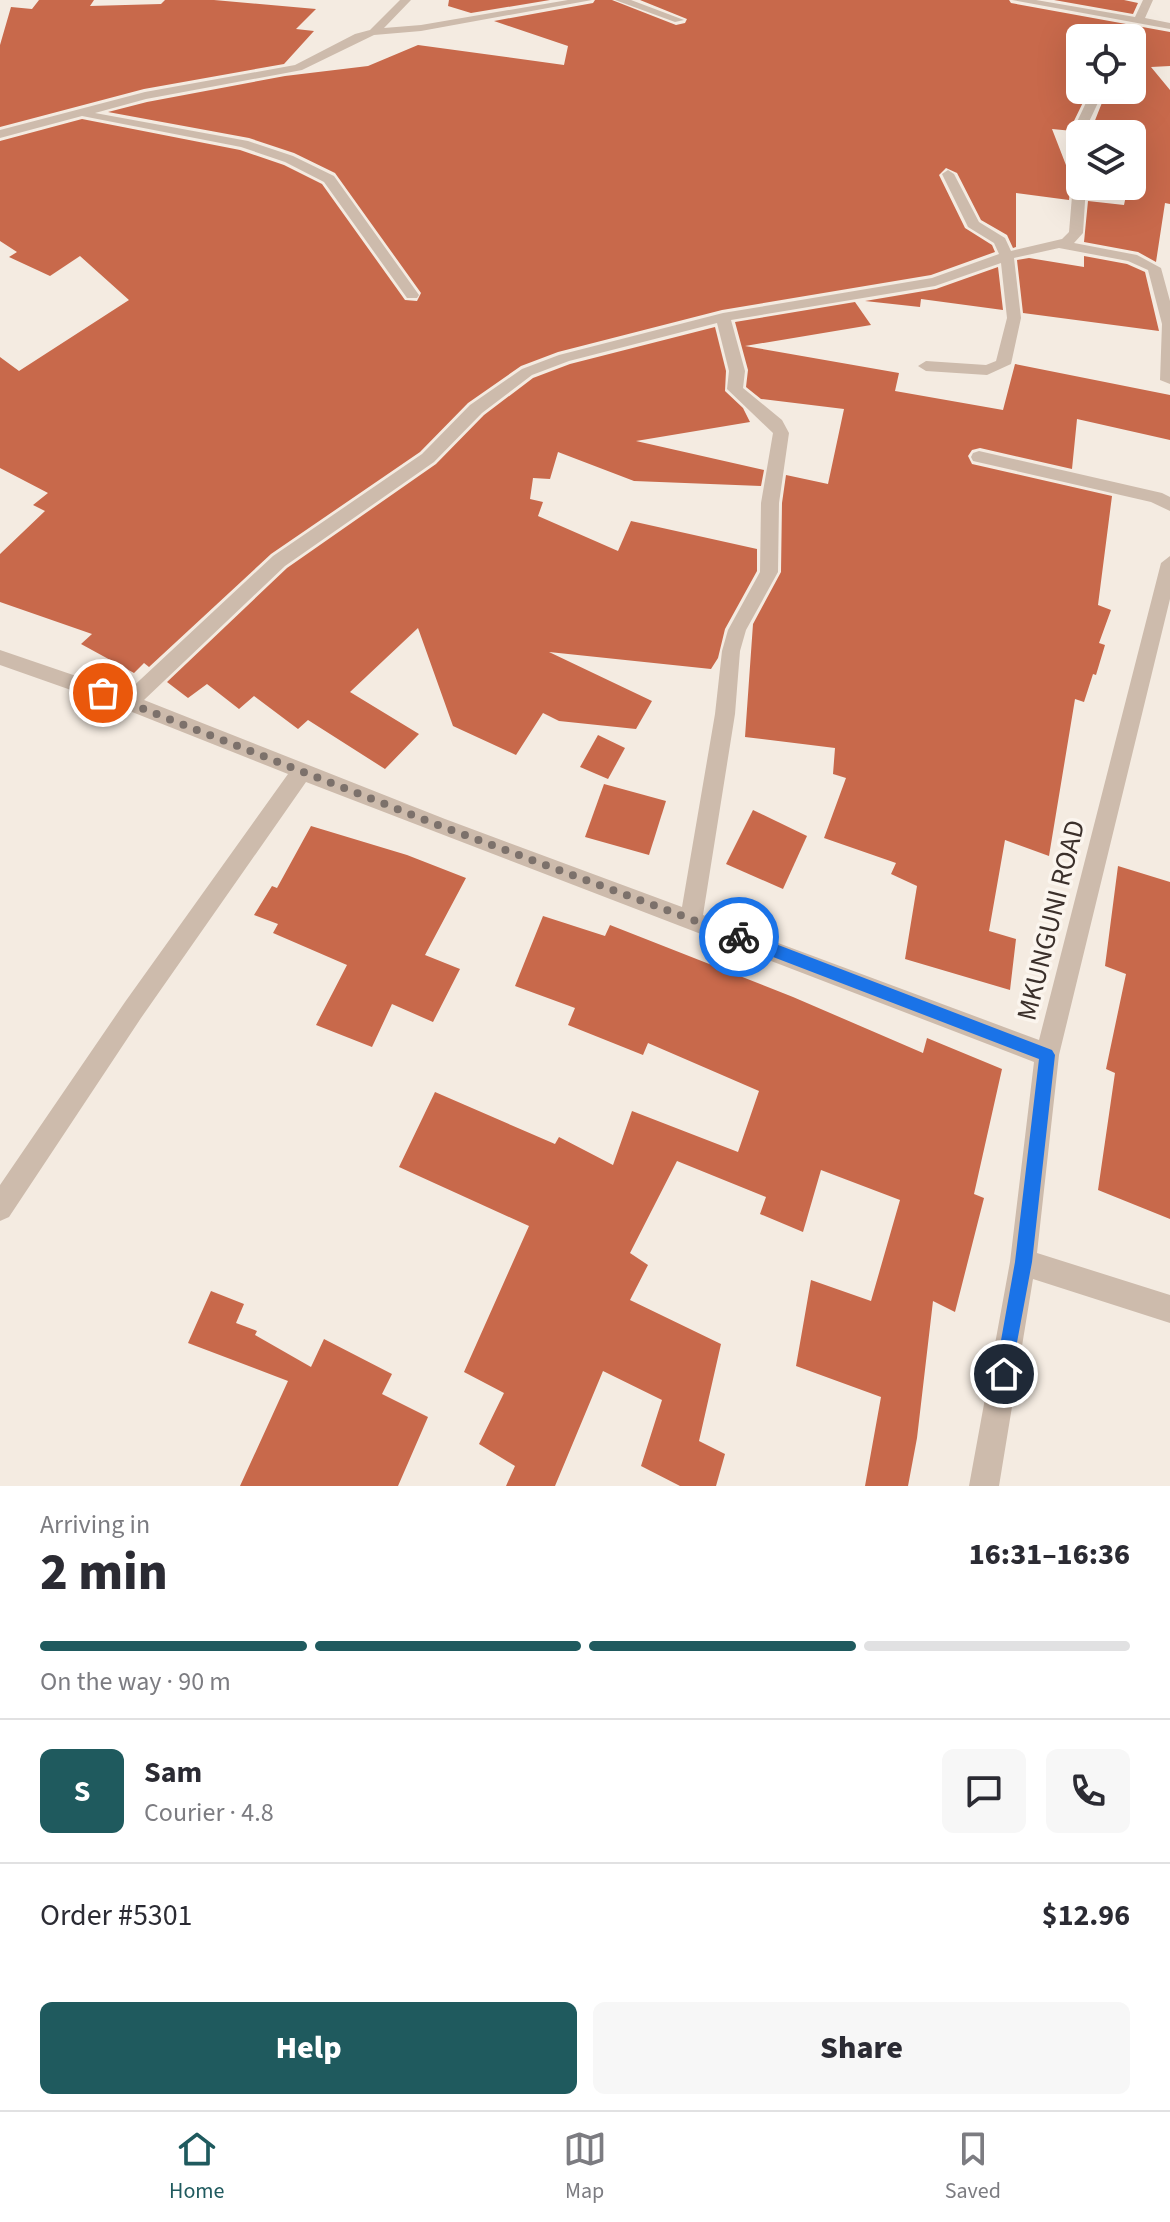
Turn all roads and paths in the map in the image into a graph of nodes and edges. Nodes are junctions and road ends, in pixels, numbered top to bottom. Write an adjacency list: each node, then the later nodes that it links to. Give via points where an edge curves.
1 (406, 0): 9 (street)
2 (587, 0): 9 (street)
3 (620, 0): 6 (street)
4 (1148, 0): 7 (street)
5 (1025, 1): 7 (street, via 1114,23)
6 (679, 20)
7 (1138, 21): 8 (street)
8 (1170, 26)
9 (374, 32): 10 (street, via 298,68 145,96)
10 (83, 114): 11 (street); 16 (street, via 244,144 329,179)
11 (0, 134)
12 (948, 174): 15 (street, via 973,224 1000,241)
13 (1078, 200): 14 (street, via 1076,233)
14 (1059, 244): 15 (street); 19 (street, via 1140,260 1154,268 1169,324)
15 (1007, 256): 17 (street, via 935,282); 18 (street, via 1014,318 1003,364 987,370)
16 (412, 295)
17 (723, 317): 24 (street, via 527,372 476,409 428,458 279,561); 26 (street, via 737,371 735,389 781,433 770,503 769,572 731,651)
18 (926, 366)
19 (1168, 380)
20 (979, 457): 21 (street, via 1156,497)
21 (1170, 505)
22 (1170, 563): 27 (street, MKUNGUNI ROAD)
23 (0, 657): 24 (street)
24 (129, 702): 25 (street)
25 (303, 770): 26 (street); 28 (street)
26 (691, 919): 27 (street)
27 (1047, 1055): 29 (street, MKUNGUNI ROAD)
28 (0, 1208)
29 (1023, 1262): 30 (street); 31 (street, MKUNGUNI ROAD)
30 (1170, 1309)
31 (984, 1486)

